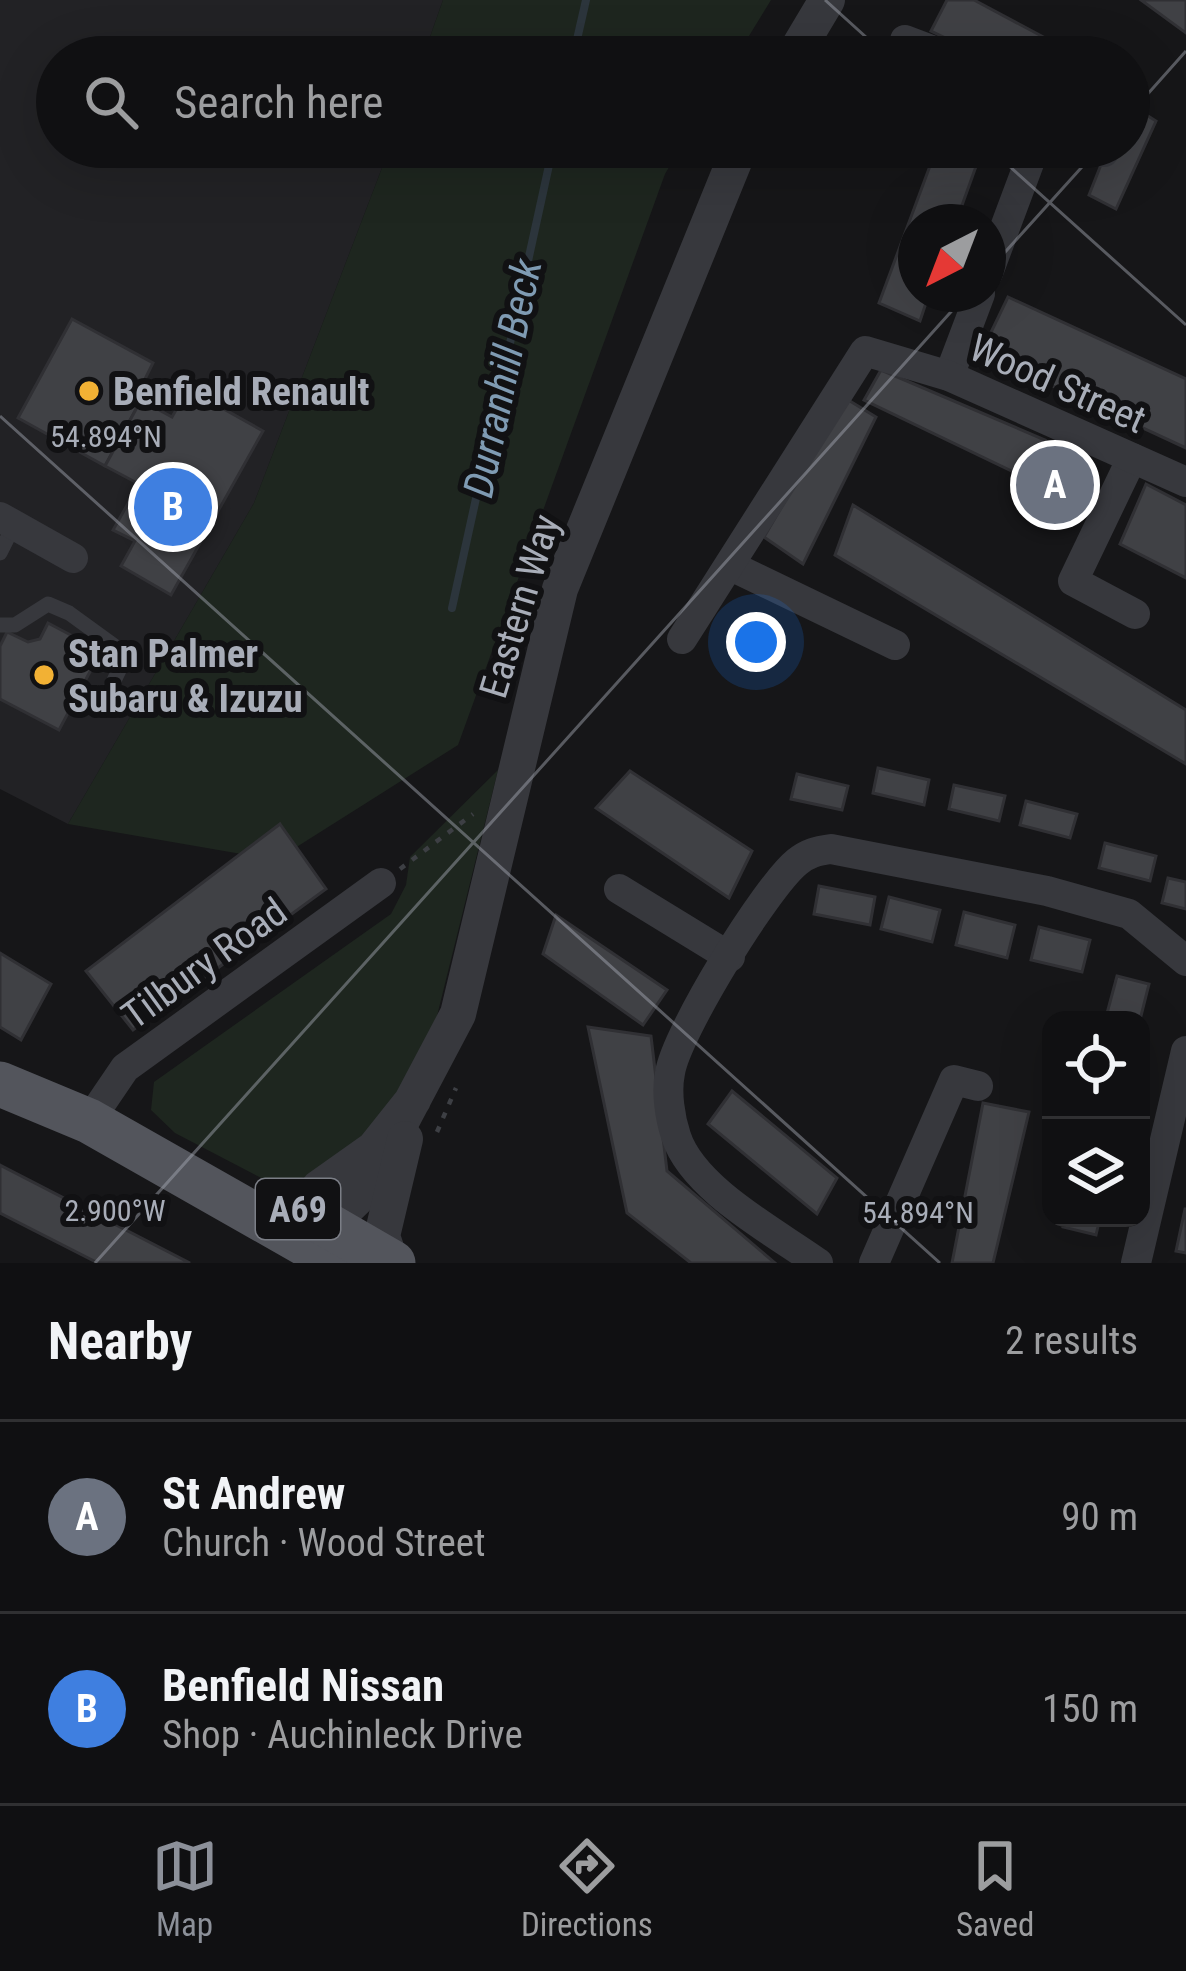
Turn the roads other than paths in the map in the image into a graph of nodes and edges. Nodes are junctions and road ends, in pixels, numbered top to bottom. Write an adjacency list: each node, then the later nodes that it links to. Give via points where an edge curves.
1 (827, 0): 2 (street)
2 (806, 36)
3 (731, 168): 26 (street, Eastern Way, via 560,589 458,1014)
4 (1027, 168): 5 (street)
5 (1006, 225)
6 (973, 312): 7 (street)
7 (949, 376): 8 (street, Wood Street); 13 (street, Wood Street, via 865,350)
8 (1132, 458): 9 (street, Wood Street); 14 (street, via 1073,581)
9 (1186, 482)
10 (7, 521): 11 (lane); 12 (street)
11 (0, 553)
12 (73, 558)
13 (731, 566): 16 (street, Wood Street); 17 (street)
14 (1135, 614)
15 (0, 625): 18 (lane, via 16,625 49,604 69,613 120,650)
16 (682, 639)
17 (895, 645)
18 (109, 691)
19 (381, 883): 27 (street, Tilbury Road, via 125,1068)
20 (619, 889): 21 (street)
21 (730, 957): 22 (street, via 794,864 831,849 1129,914); 30 (street, via 677,1048 669,1075 676,1138 707,1182)
22 (1186, 961)
23 (1186, 1051): 32 (street)
24 (0, 1084): 27 (main road, A69)
25 (978, 1086): 31 (street, via 954,1080)
26 (412, 1100): 28 (street, Eastern Way, via 374,1149 320,1188); 29 (street, Eastern Way, via 382,1236)
27 (89, 1121): 28 (main road, A69, via 194,1181 242,1182)
28 (318, 1235): 29 (main road, A69)
29 (392, 1262)
30 (818, 1263)
31 (874, 1263)
32 (1136, 1263)

